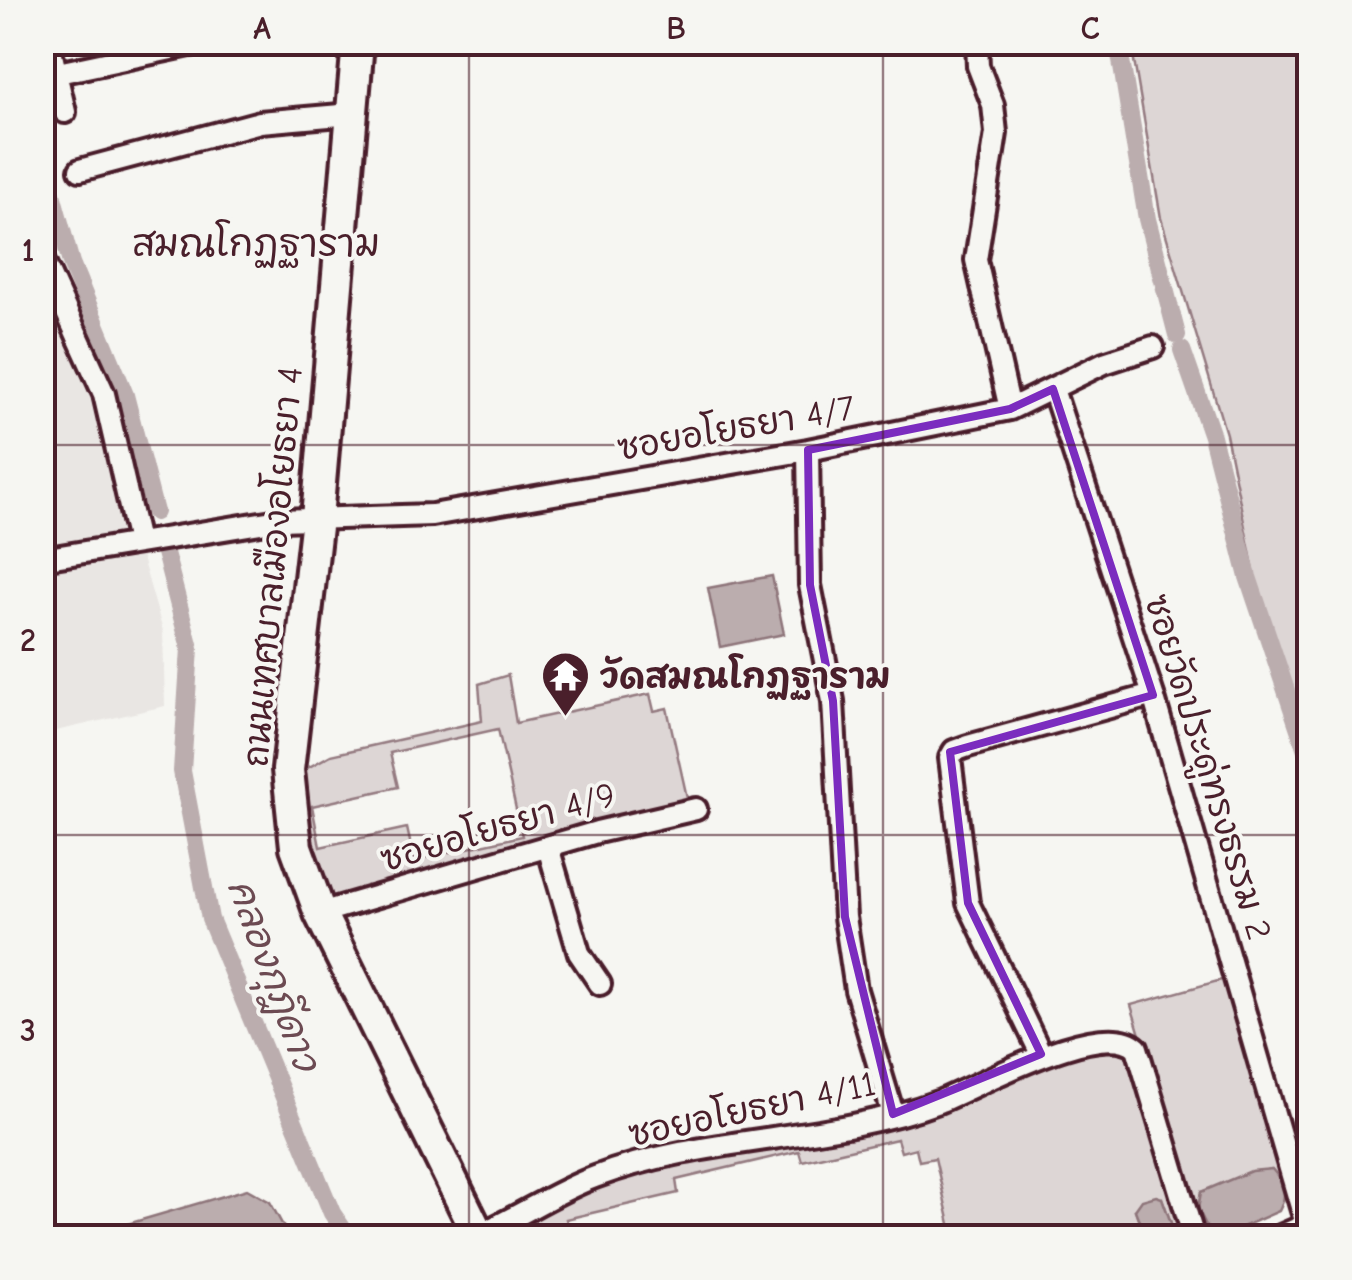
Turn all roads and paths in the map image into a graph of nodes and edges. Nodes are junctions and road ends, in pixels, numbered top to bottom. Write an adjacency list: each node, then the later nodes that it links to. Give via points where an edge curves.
1 (48, 42): 5 (street)
2 (204, 42): 5 (street)
3 (358, 42): 7 (street, ถนนเทศบาลเมืองอโยธยา 4)
4 (978, 42): 12 (street, via 996,133 976,260)
5 (58, 73): 6 (street)
6 (65, 112)
7 (352, 114): 8 (street, via 260,122); 14 (street, ถนนเทศบาลเมืองอโยธยา 4)
8 (80, 170)
9 (42, 258): 15 (street, via 104,394)
10 (1153, 347): 11 (street, ซอยอโยธยา 4/7)
11 (1054, 389): 12 (street, ซอยอโยธยา 4/7); 17 (street, ซอยวัดประดู่ทรงธรรม 2)
12 (1010, 409): 13 (street, ซอยอโยธยา 4/7)
13 (808, 450): 14 (street, ซอยอโยธยา 4/7, via 432,515); 23 (street, via 810,585 833,701 845,917 856,990)
14 (318, 518): 15 (street, ซอยอโยธยา 4/7); 20 (street, ถนนเทศบาลเมืองอโยธยา 4, via 288,770 296,847)
15 (138, 542): 16 (street, ซอยอโยธยา 4/7)
16 (42, 559)
17 (1153, 695): 22 (street, via 968,746 950,758 968,903); 24 (street, ซอยวัดประดู่ทรงธรรม 2)
18 (696, 810): 19 (street, ซอยอโยธยา 4/9)
19 (548, 847): 20 (street, ซอยอโยธยา 4/9); 21 (street, via 580,953)
20 (320, 913): 25 (street, ถนนเทศบาลเมืองอโยธยา 4)
21 (600, 984)
22 (1041, 1054): 23 (street, ซอยอโยธยา 4/11, via 946,1099); 26 (street, ซอยอโยธยา 4/11, via 1122,1039 1137,1048)
23 (893, 1114): 25 (street, ซอยอโยธยา 4/11, via 660,1157 594,1177)
24 (1308, 1224): 27 (street)
25 (477, 1236)
26 (1194, 1238)
27 (1276, 1238)

